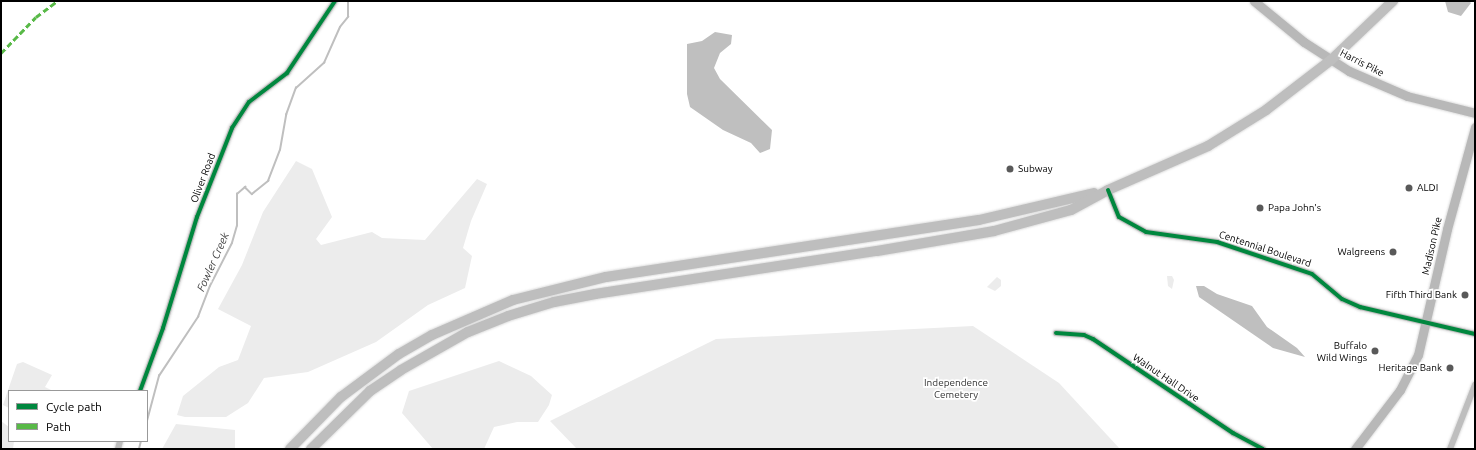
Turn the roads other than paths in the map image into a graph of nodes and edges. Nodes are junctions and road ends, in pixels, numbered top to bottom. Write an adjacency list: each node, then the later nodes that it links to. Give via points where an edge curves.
1 (335, 1): 12 (street, Oliver Road, via 289,70 249,102 232,128 199,210 164,326)
2 (1254, 1): 4 (main road, Harris Pike)
3 (1393, 1): 4 (main road)
4 (1331, 60): 5 (main road, Harris Pike, via 1407,96); 7 (main road, via 1266,110 1219,140 1187,157)
5 (1475, 113)
6 (1475, 126): 8 (main road, Madison Pike, via 1449,222)
7 (1108, 190): 8 (street, Centennial Boulevard, via 1119,217 1146,232 1217,242 1283,263 1312,274 1349,303); 13 (main road, via 979,220 606,277 512,300 432,335 399,354 340,397); 14 (main road, via 1071,210 994,231 595,294 554,302 508,316 468,332 401,370 370,391)
8 (1426, 323): 10 (street, Centennial Boulevard); 16 (main road, Madison Pike, via 1418,355 1407,379)
9 (1056, 333): 15 (street, Walnut Hall Drive, via 1084,335 1094,339 1233,433)
10 (1475, 334)
11 (1475, 385): 17 (street)
12 (140, 390)
13 (290, 449)
14 (311, 449)
15 (1263, 449)
16 (1355, 449)
17 (1450, 449)

